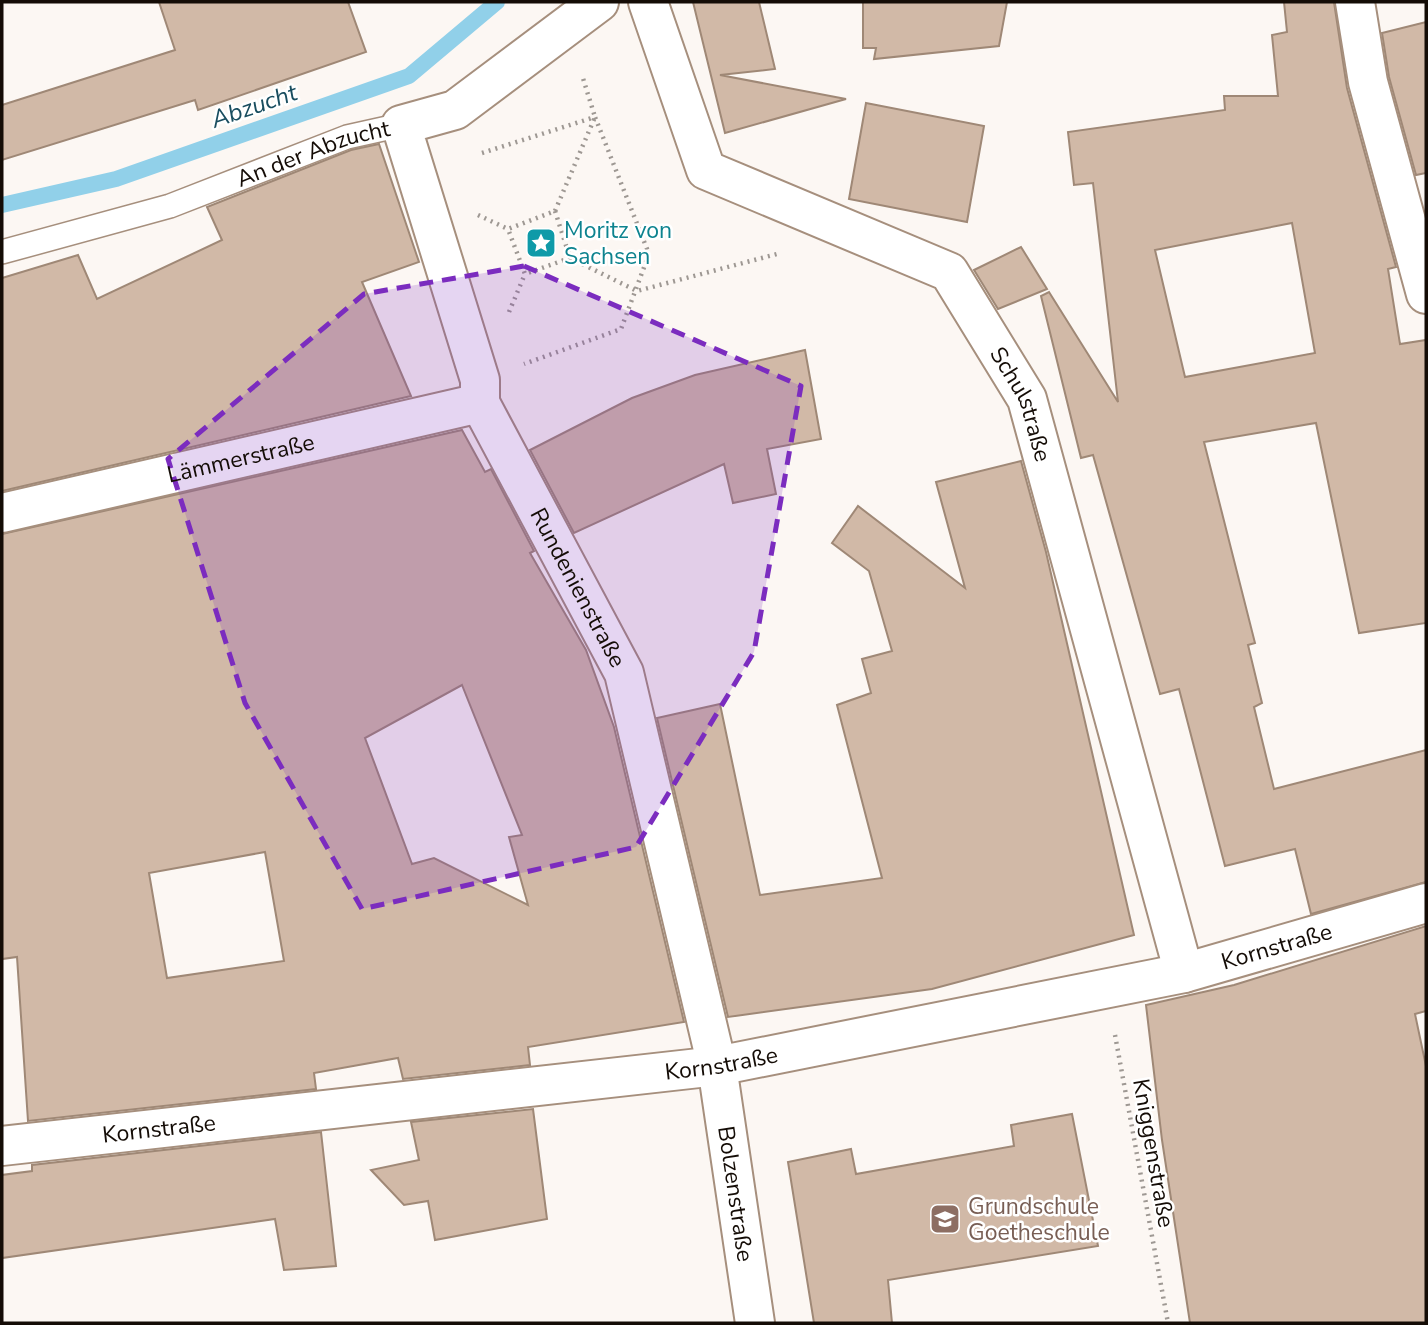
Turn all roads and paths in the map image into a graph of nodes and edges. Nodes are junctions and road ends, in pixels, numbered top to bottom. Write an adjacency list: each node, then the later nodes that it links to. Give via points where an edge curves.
1 (599, 2): 4 (street, An der Abzucht)
2 (648, 2): 9 (street, Schulstraße, via 706,170)
3 (1355, 2): 13 (street, via 1368,82)
4 (567, 27): 5 (path); 6 (street, An der Abzucht, via 455,110)
5 (594, 117): 7 (path); 8 (path); 12 (path, via 649,254)
6 (401, 125): 10 (lane, An der Abzucht, via 347,137 170,206); 14 (street, Rundenienstraße)
7 (479, 153)
8 (555, 211): 11 (path); 11 (path, via 509,229 525,275)
9 (810, 215): 12 (path, via 797,248); 17 (street, Schulstraße, via 949,272 1027,399)
10 (2, 252)
11 (570, 258): 12 (path)
12 (636, 290): 14 (path, via 621,329)
13 (1426, 294)
14 (480, 391): 15 (street, Lämmerstraße); 19 (street, Rundenienstraße, via 624,673)
15 (2, 513)
16 (1426, 903): 17 (street, Kornstraße)
17 (1184, 973): 18 (street, Kornstraße)
18 (1107, 989): 19 (street, Kornstraße); 22 (path, Kniggenstraße)
19 (717, 1066): 20 (street, Kornstraße); 21 (street, Bolzenstraße)
20 (2, 1146)
21 (755, 1323)
22 (1168, 1323)

